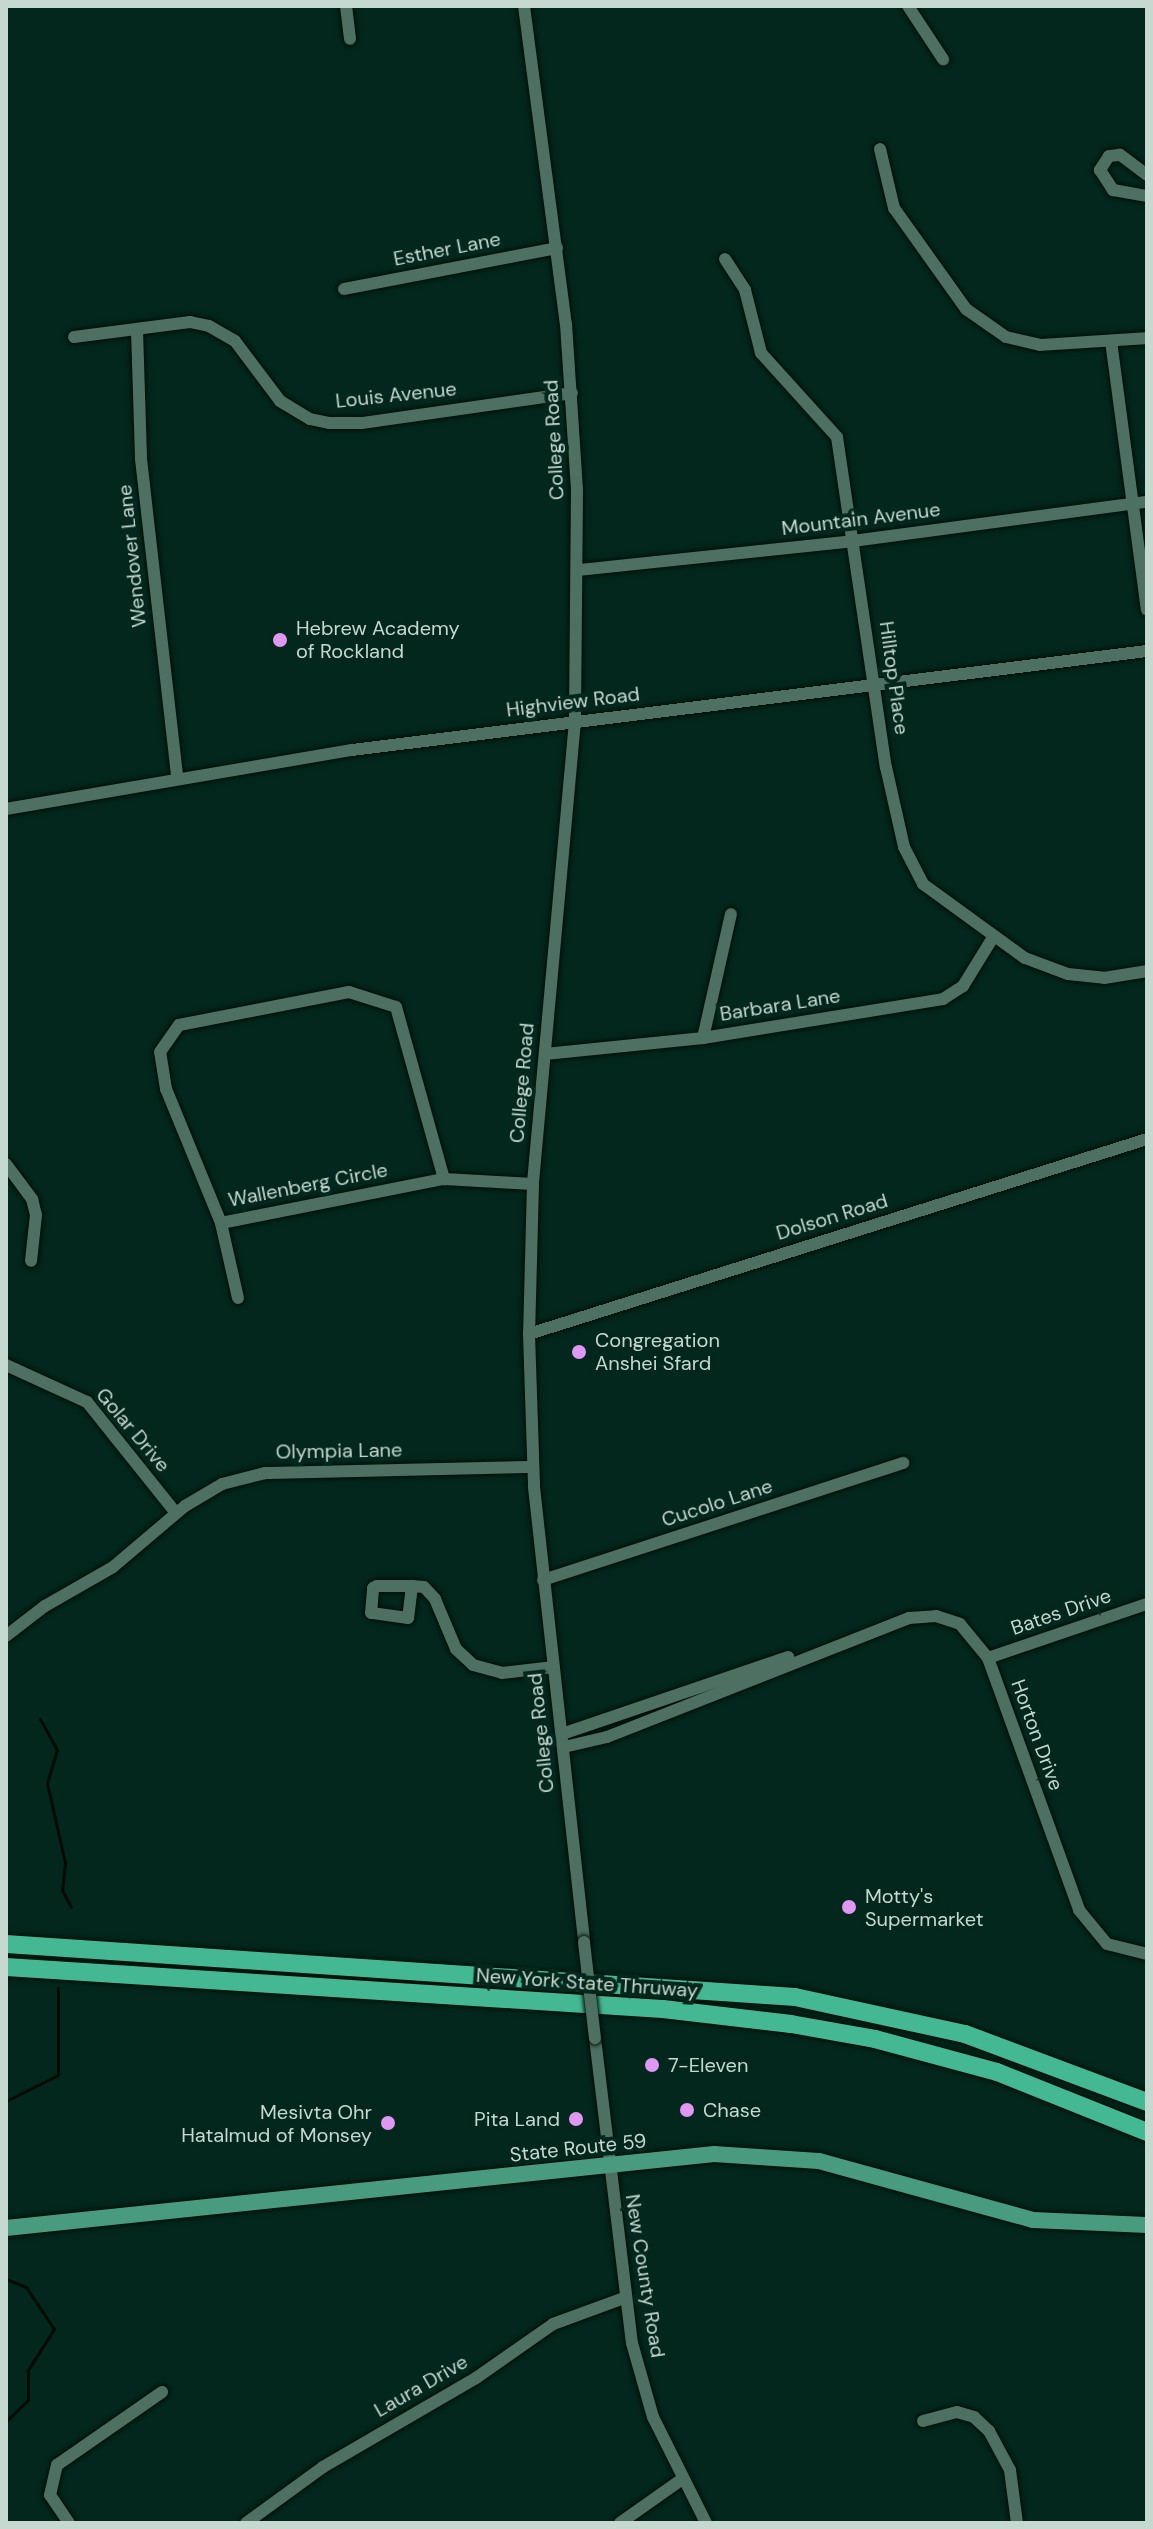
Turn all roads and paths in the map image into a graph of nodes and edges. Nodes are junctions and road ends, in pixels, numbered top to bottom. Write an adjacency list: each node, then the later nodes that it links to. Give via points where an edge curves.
1 (346, 6): 4 (street)
2 (524, 6): 9 (street, College Road)
3 (908, 6): 5 (street)
4 (350, 39)
5 (943, 59)
6 (880, 149): 15 (street, via 894,208 966,309 1006,337 1040,345)
7 (1147, 175): 8 (street, via 1120,155 1109,156 1100,170 1113,190)
8 (1147, 196)
9 (557, 248): 11 (street, Esther Lane); 16 (street, College Road)
10 (725, 259): 18 (street, Hilltop Place, via 745,290 761,353 837,437)
11 (344, 289)
12 (137, 330): 13 (street, Louis Avenue); 16 (street, Louis Avenue, via 190,322 209,326 235,341 280,401 329,423); 24 (street, Wendover Lane, via 141,459)
13 (74, 337)
14 (1147, 338): 15 (street)
15 (1111, 341): 17 (street)
16 (572, 393): 19 (street, College Road)
17 (1140, 502): 18 (street, Mountain Avenue); 20 (street)
18 (853, 541): 19 (street, Mountain Avenue); 22 (street, Hilltop Place)
19 (579, 570): 23 (street, College Road)
20 (1147, 610)
21 (1147, 651): 22 (street, Highview Road)
22 (876, 688): 23 (street, Highview Road); 27 (street, Hilltop Place, via 904,847 923,884)
23 (575, 721): 24 (street, Highview Road); 30 (street, College Road)
24 (177, 777): 25 (street, Highview Road)
25 (6, 809)
26 (731, 914): 29 (street)
27 (992, 939): 28 (street, Hilltop Place, via 1068,974 1104,978); 29 (street, Barbara Lane, via 963,986 943,999)
28 (1147, 971)
29 (703, 1038): 30 (street, Barbara Lane)
30 (545, 1054): 34 (street, College Road)
31 (1147, 1139): 38 (street, Dolson Road)
32 (6, 1164): 36 (street, via 32,1199 36,1215)
33 (444, 1179): 34 (street, Wallenberg Circle); 35 (street, Wallenberg Circle); 35 (street, Wallenberg Circle, via 396,1007 349,992 179,1025 160,1052 166,1089)
34 (533, 1184): 38 (street, College Road)
35 (221, 1223): 37 (street)
36 (31, 1261)
37 (238, 1298)
38 (529, 1334): 41 (street, College Road)
39 (6, 1365): 42 (street, Golar Drive, via 87,1402)
40 (904, 1463): 43 (street, Cucolo Lane)
41 (532, 1467): 42 (street, Olympia Lane, via 265,1473 222,1484); 43 (street, College Road)
42 (176, 1513): 46 (street, Olympia Lane, via 113,1567 45,1606)
43 (543, 1580): 49 (street, College Road)
44 (412, 1586): 49 (street, via 432,1593 456,1649 473,1665 502,1673)
45 (1147, 1604): 48 (street, Bates Drive)
46 (6, 1636)
47 (834, 1645): 48 (street, Horton Drive, via 909,1618 936,1616 960,1624); 50 (street, Horton Drive); 51 (street, Horton Drive, via 607,1737)
48 (988, 1658): 53 (street, Horton Drive, via 1079,1910 1107,1944)
49 (554, 1667): 50 (street, College Road)
50 (562, 1734): 51 (street, College Road)
51 (564, 1747): 57 (street, College Road, bridge)
52 (6, 1944): 55 (highway, New York State Thruway, via 795,1997 979,2038)
53 (1147, 1954)
54 (6, 1967): 56 (highway, New York State Thruway, via 663,2009 791,2024 889,2042 997,2072)
55 (1147, 2102)
56 (1147, 2132)
57 (607, 2164): 58 (main road, State Route 59, via 714,2154 819,2161 1033,2220); 59 (main road, State Route 59); 60 (street, New County Road)
58 (1147, 2225)
59 (6, 2228)
60 (624, 2298): 63 (street, New County Road, via 653,2417); 65 (street, Laura Drive, via 553,2324 476,2378 323,2467)
61 (162, 2392): 64 (street, via 57,2465 50,2495)
62 (923, 2421): 68 (street, via 957,2412 974,2417 989,2431 1010,2470)
63 (681, 2480): 66 (street); 67 (street, New County Road)
64 (69, 2523)
65 (246, 2523)
66 (620, 2523)
67 (706, 2523)
68 (1017, 2523)

